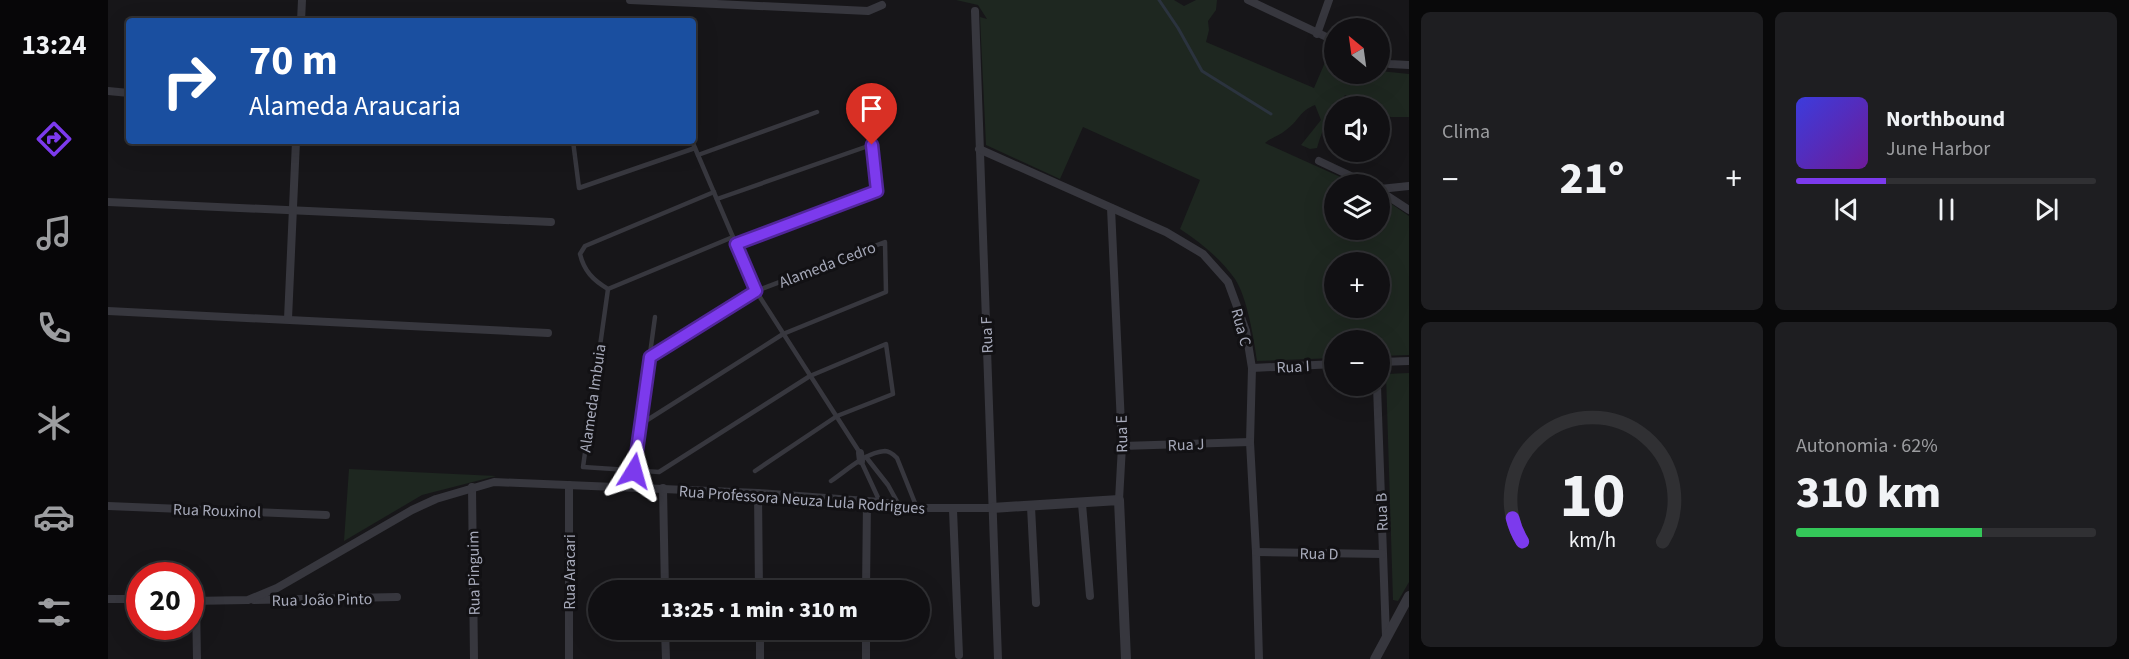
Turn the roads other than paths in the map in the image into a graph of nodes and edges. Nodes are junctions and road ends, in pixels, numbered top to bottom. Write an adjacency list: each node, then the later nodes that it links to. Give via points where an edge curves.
1 (302, 0): 7 (street)
2 (630, 0): 5 (street, via 868,11)
3 (1248, 0): 8 (street)
4 (1329, 0): 8 (street)
5 (882, 5)
6 (975, 11): 19 (street, Rua F)
7 (301, 18)
8 (1317, 34): 9 (street)
9 (1324, 37)
10 (1390, 64): 11 (street)
11 (1409, 65)
12 (108, 92): 13 (street)
13 (126, 93)
14 (817, 112): 20 (lane)
15 (296, 144): 31 (street)
16 (573, 144): 18 (lane, via 579,188)
17 (693, 144): 18 (lane)
18 (695, 148): 20 (lane)
19 (979, 149): 29 (street, Rua C); 69 (street, Rua F)
20 (698, 155): 25 (lane)
21 (1319, 161): 22 (street)
22 (1347, 174)
23 (1409, 186): 24 (street)
24 (1390, 189)
25 (714, 192): 27 (lane); 35 (lane, via 585,246 580,254 583,266 595,282)
26 (1390, 197): 30 (street)
27 (717, 199): 33 (lane); 34 (lane, via 872,145 877,191)
28 (108, 202): 31 (street)
29 (1111, 208): 46 (street, Rua C, via 1166,232 1203,254 1228,282 1246,331); 52 (street, Rua E)
30 (1409, 210)
31 (293, 211): 32 (street); 39 (street)
32 (551, 222)
33 (733, 237): 34 (lane); 35 (lane)
34 (736, 244): 36 (lane)
35 (608, 289): 54 (lane, Alameda Imbuia, via 583,467)
36 (756, 291): 41 (lane); 41 (lane, Alameda Cedro, via 885,242 886,292); 42 (lane)
37 (108, 311): 39 (street)
38 (655, 317): 42 (lane)
39 (288, 319): 40 (street)
40 (548, 333)
41 (783, 334): 47 (lane); 50 (lane)
42 (650, 357): 50 (lane)
43 (1409, 361): 44 (street)
44 (1390, 362)
45 (1324, 365): 46 (street, Rua I)
46 (1252, 368): 51 (street, Rua C)
47 (810, 376): 49 (lane); 49 (lane, via 886,344 893,394); 54 (lane, Alameda Imbuia, via 659,472)
48 (1377, 396): 73 (street, Rua B)
49 (837, 416): 53 (lane); 55 (lane)
50 (641, 424): 54 (lane)
51 (1250, 442): 52 (street, Rua J); 72 (street, Rua C)
52 (1122, 446): 61 (street, Rua E)
53 (862, 457): 56 (lane); 63 (lane); 65 (lane, via 888,485); 68 (lane, via 892,453)
54 (634, 471)
55 (756, 471)
56 (831, 481)
57 (569, 485): 58 (street, Rua Professora Neuza Lula Rodrigues, via 494,482); 59 (street, Rua Professora Neuza Lula Rodrigues); 93 (street, Rua Aracari)
58 (472, 487): 82 (street, Rua Professora Neuza Lula Rodrigues, via 412,510 277,588); 92 (street, Rua Pinguim)
59 (663, 488): 60 (street, Rua Professora Neuza Lula Rodrigues); 74 (street)
60 (758, 493): 62 (street, Rua Professora Neuza Lula Rodrigues); 75 (street)
61 (1119, 500): 64 (street, Rua Professora Neuza Lula Rodrigues); 98 (street, Rua E)
62 (867, 501): 63 (street, Rua Professora Neuza Lula Rodrigues); 76 (street)
63 (880, 502): 65 (street, Rua Professora Neuza Lula Rodrigues)
64 (1082, 504): 67 (street, Rua Professora Neuza Lula Rodrigues); 77 (street)
65 (898, 505): 68 (street, Rua Professora Neuza Lula Rodrigues)
66 (108, 506): 71 (street, Rua Rouxinol)
67 (1031, 507): 69 (street, Rua Professora Neuza Lula Rodrigues); 84 (street)
68 (917, 508): 70 (street, Rua Professora Neuza Lula Rodrigues)
69 (992, 508): 70 (street, Rua Professora Neuza Lula Rodrigues); 97 (street, Rua F)
70 (953, 510): 90 (street)
71 (326, 514)
72 (1256, 552): 73 (street, Rua D); 99 (street, Rua C)
73 (1382, 554): 85 (street, Rua B)
74 (665, 580)
75 (759, 580)
76 (866, 580)
77 (1090, 596)
78 (1409, 596): 85 (street)
79 (397, 597): 82 (street, Rua João Pinto)
80 (108, 598): 81 (street)
81 (126, 599)
82 (248, 600): 83 (street, Rua Professora Neuza Lula Rodrigues)
83 (204, 601)
84 (1036, 603)
85 (1386, 638): 100 (street)
86 (195, 640): 91 (street)
87 (665, 640): 94 (street)
88 (760, 640): 95 (street)
89 (866, 640): 96 (street)
90 (959, 655)
91 (196, 659)
92 (474, 659)
93 (569, 659)
94 (666, 659)
95 (760, 659)
96 (866, 659)
97 (998, 659)
98 (1126, 659)
99 (1259, 659)
100 (1375, 659)

